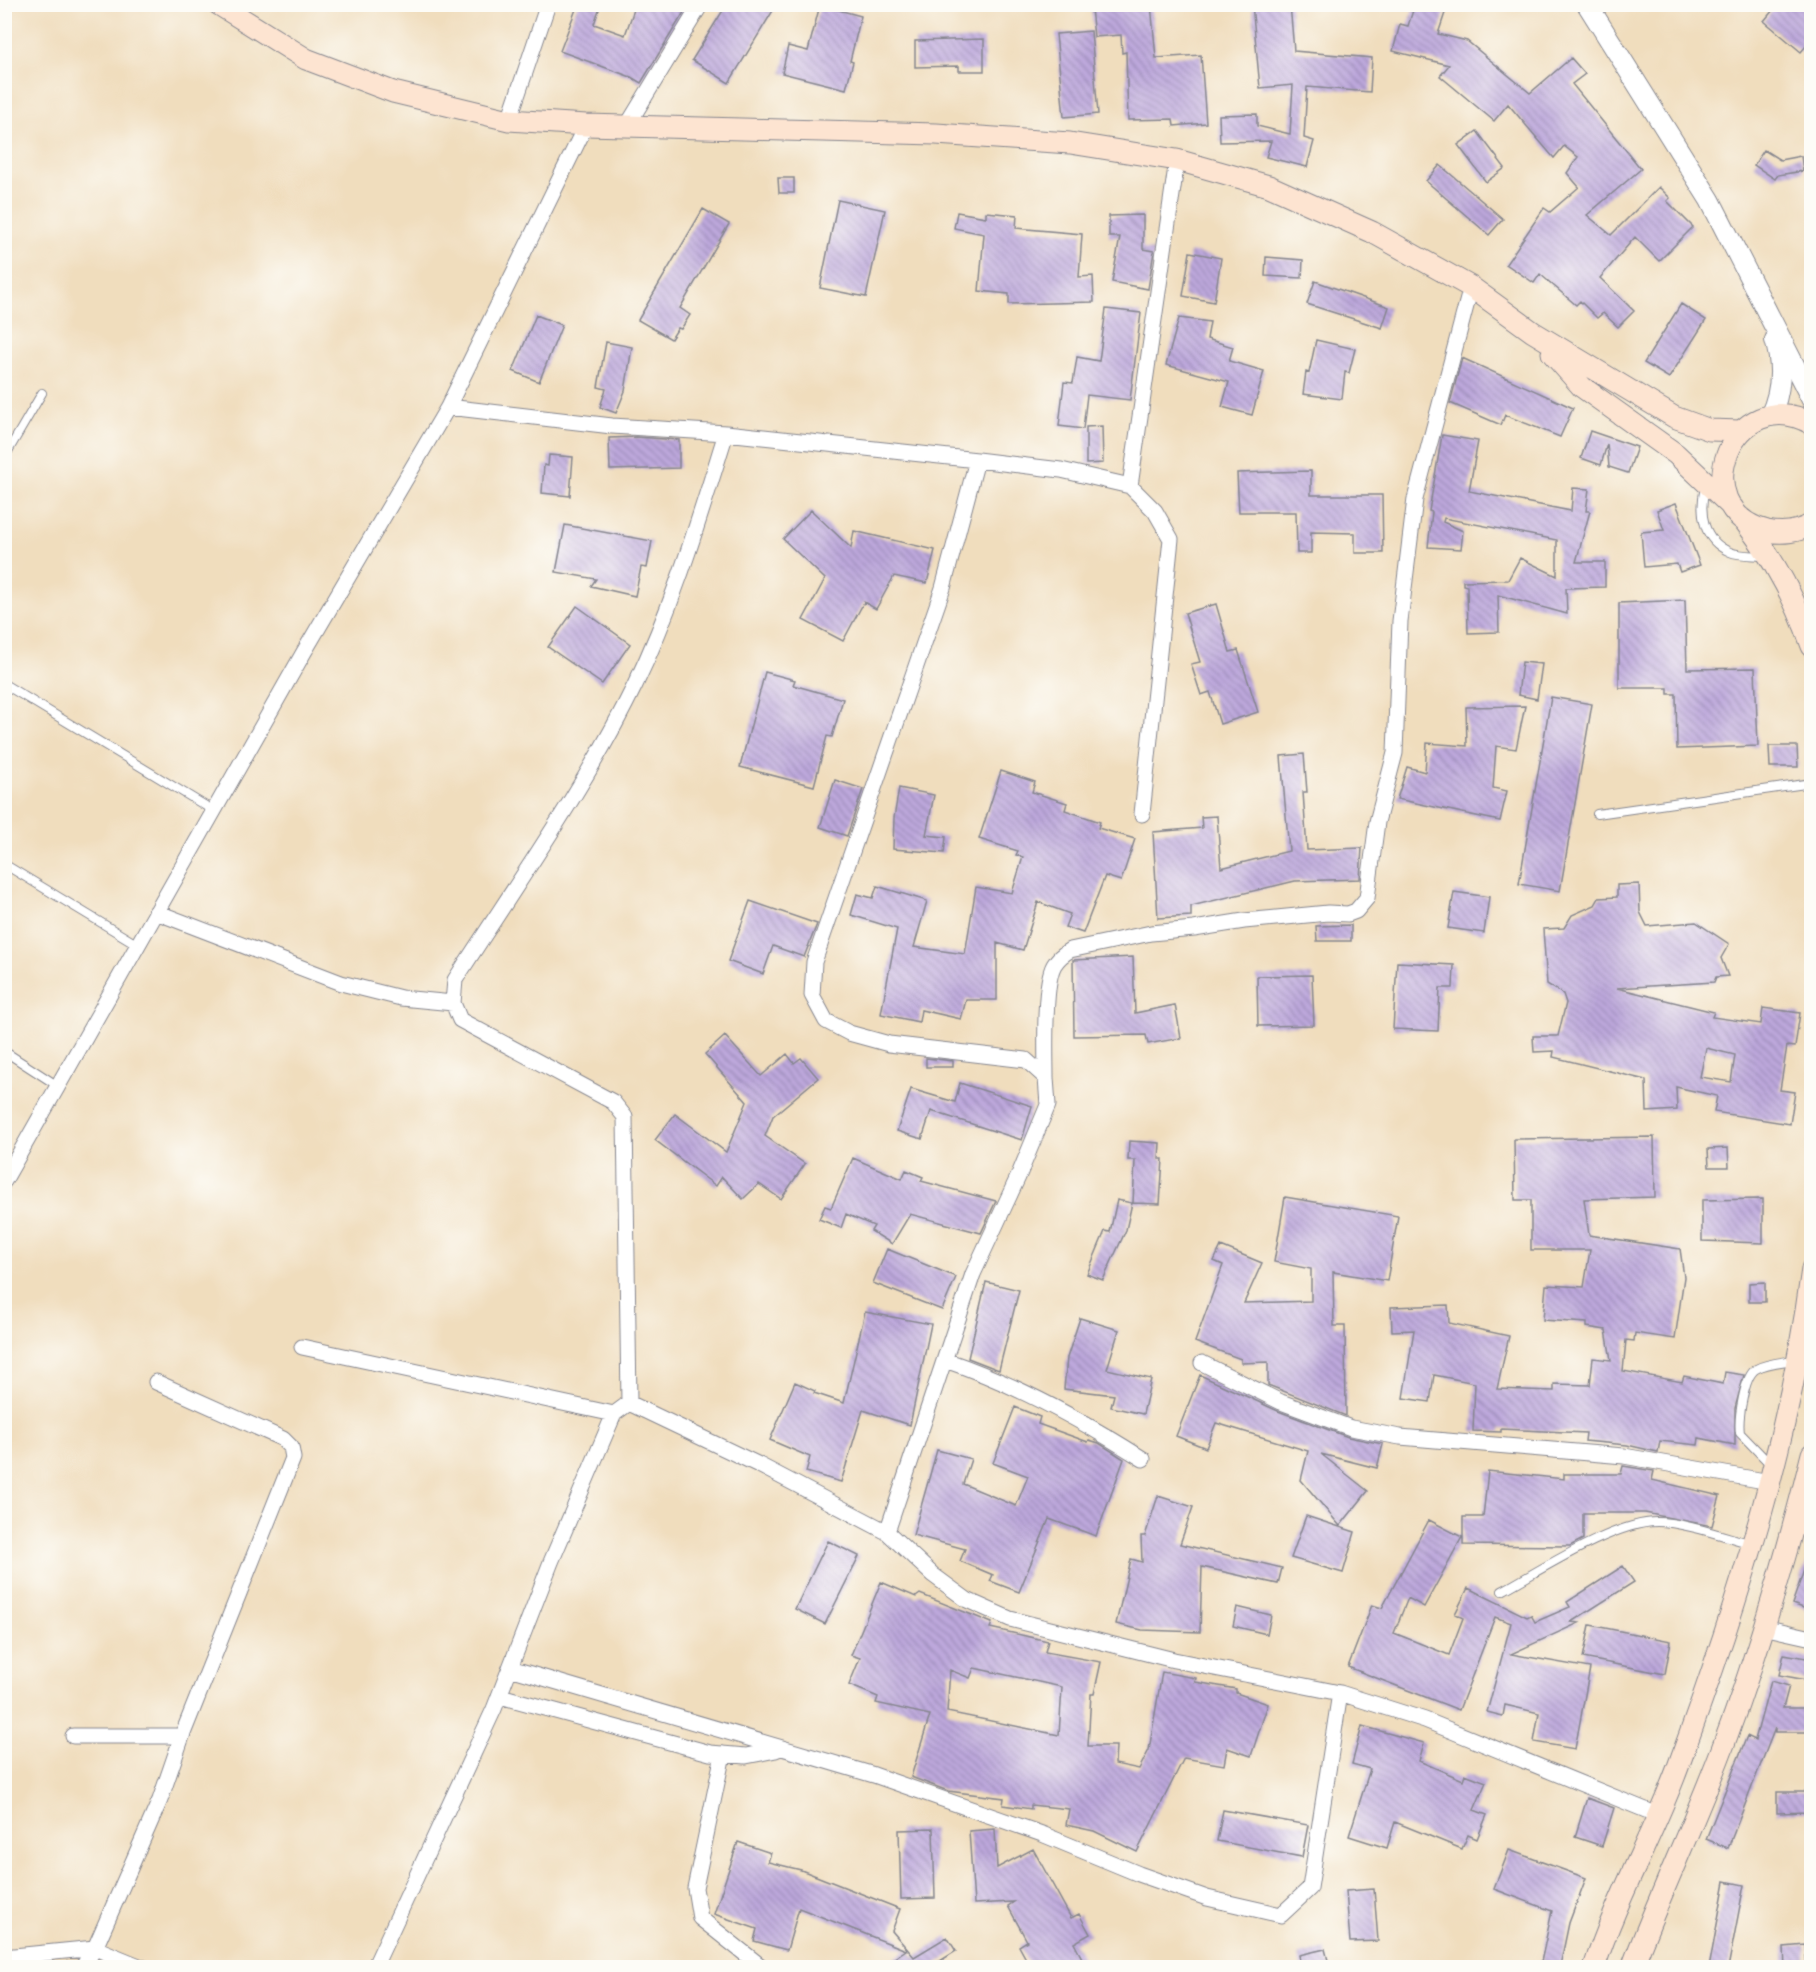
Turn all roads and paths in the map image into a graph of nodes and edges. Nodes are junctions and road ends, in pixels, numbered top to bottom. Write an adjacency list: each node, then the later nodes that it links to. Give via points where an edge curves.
1 (218, 4): 5 (main road, via 306,59 393,92)
2 (548, 4): 5 (street)
3 (701, 4): 7 (street)
4 (1587, 4): 10 (street, via 1710,200)
5 (509, 120): 6 (main road)
6 (586, 125): 7 (main road); 14 (street)
7 (627, 126): 8 (main road, via 936,134 1071,143)
8 (1177, 160): 9 (main road, via 1269,186 1372,232); 22 (street)
9 (1471, 287): 11 (main road); 37 (street, via 1415,500 1400,621 1395,753 1381,804 1367,898 1348,914 1150,933 1061,955 1052,968 1049,990)
10 (1762, 300): 13 (street); 15 (street, via 1780,374 1779,398)
11 (1533, 332): 17 (main road, via 1674,417 1710,430); 21 (main road, via 1582,387 1676,454)
12 (42, 393): 19 (lane)
13 (1812, 400)
14 (448, 407): 18 (street, via 612,426); 29 (street)
15 (1770, 416): 16 (main road, via 1787,416); 17 (main road)
16 (1812, 424)
17 (1740, 431): 23 (main road, via 1730,444 1722,477 1725,493)
18 (726, 433): 20 (street); 35 (street, via 675,594 634,686 581,783 455,980)
19 (4, 458)
20 (977, 460): 22 (street, via 1061,470); 37 (street, via 943,588 814,962 812,995 826,1021 849,1033 889,1044 1026,1060)
21 (1706, 482): 23 (main road); 25 (lane, via 1700,507 1706,532 1730,552)
22 (1130, 486): 30 (street, via 1155,511 1171,539)
23 (1738, 514): 24 (main road, via 1759,528 1775,532 1792,532); 25 (main road)
24 (1812, 524)
25 (1772, 557): 26 (main road)
26 (1812, 646)
27 (4, 684): 29 (lane)
28 (1812, 783): 31 (lane)
29 (214, 811): 33 (street)
30 (1142, 814)
31 (1597, 814)
32 (4, 864): 34 (lane)
33 (156, 912): 34 (street); 35 (street, via 341,983 401,998)
34 (138, 945): 38 (street)
35 (453, 1004): 46 (street, via 460,1020 613,1102 625,1117)
36 (4, 1051): 38 (lane)
37 (1046, 1078): 42 (street, via 1048,1105 973,1274)
38 (58, 1086): 39 (street)
39 (4, 1181)
40 (1812, 1269): 43 (main road)
41 (302, 1347): 47 (street)
42 (945, 1360): 49 (street, via 999,1379); 51 (street)
43 (1796, 1360): 50 (main road); 50 (lane, via 1758,1368 1750,1374 1746,1387 1740,1433)
44 (1202, 1363): 50 (street, via 1281,1402 1351,1428 1400,1437 1624,1456)
45 (156, 1382): 60 (street, via 283,1439 291,1447 293,1458)
46 (629, 1403): 47 (street); 51 (street)
47 (614, 1414): 56 (street)
48 (1812, 1454): 54 (main road)
49 (1143, 1459)
50 (1772, 1475): 52 (main road)
51 (886, 1532): 57 (street, via 967,1600 1010,1619 1174,1660)
52 (1754, 1544): 53 (lane, via 1658,1522 1641,1524 1610,1534); 63 (main road, via 1678,1768)
53 (1502, 1590)
54 (1763, 1628): 55 (street); 71 (main road, via 1724,1743)
55 (1812, 1638)
56 (510, 1668): 58 (street); 61 (street)
57 (1340, 1694): 61 (street, via 1311,1888 1281,1915 1207,1898 874,1775); 63 (street, via 1425,1720)
58 (500, 1695): 62 (street); 66 (street)
59 (73, 1736): 60 (street)
60 (182, 1736): 64 (street, via 160,1800)
61 (780, 1749): 62 (street, via 746,1756)
62 (723, 1754): 69 (street, via 695,1887 700,1918)
63 (1658, 1815): 70 (main road)
64 (94, 1948): 65 (street); 67 (street); 68 (street)
65 (4, 1957)
66 (381, 1965)
67 (82, 1968)
68 (144, 1968)
69 (763, 1968)
70 (1594, 1968)
71 (1632, 1968)

